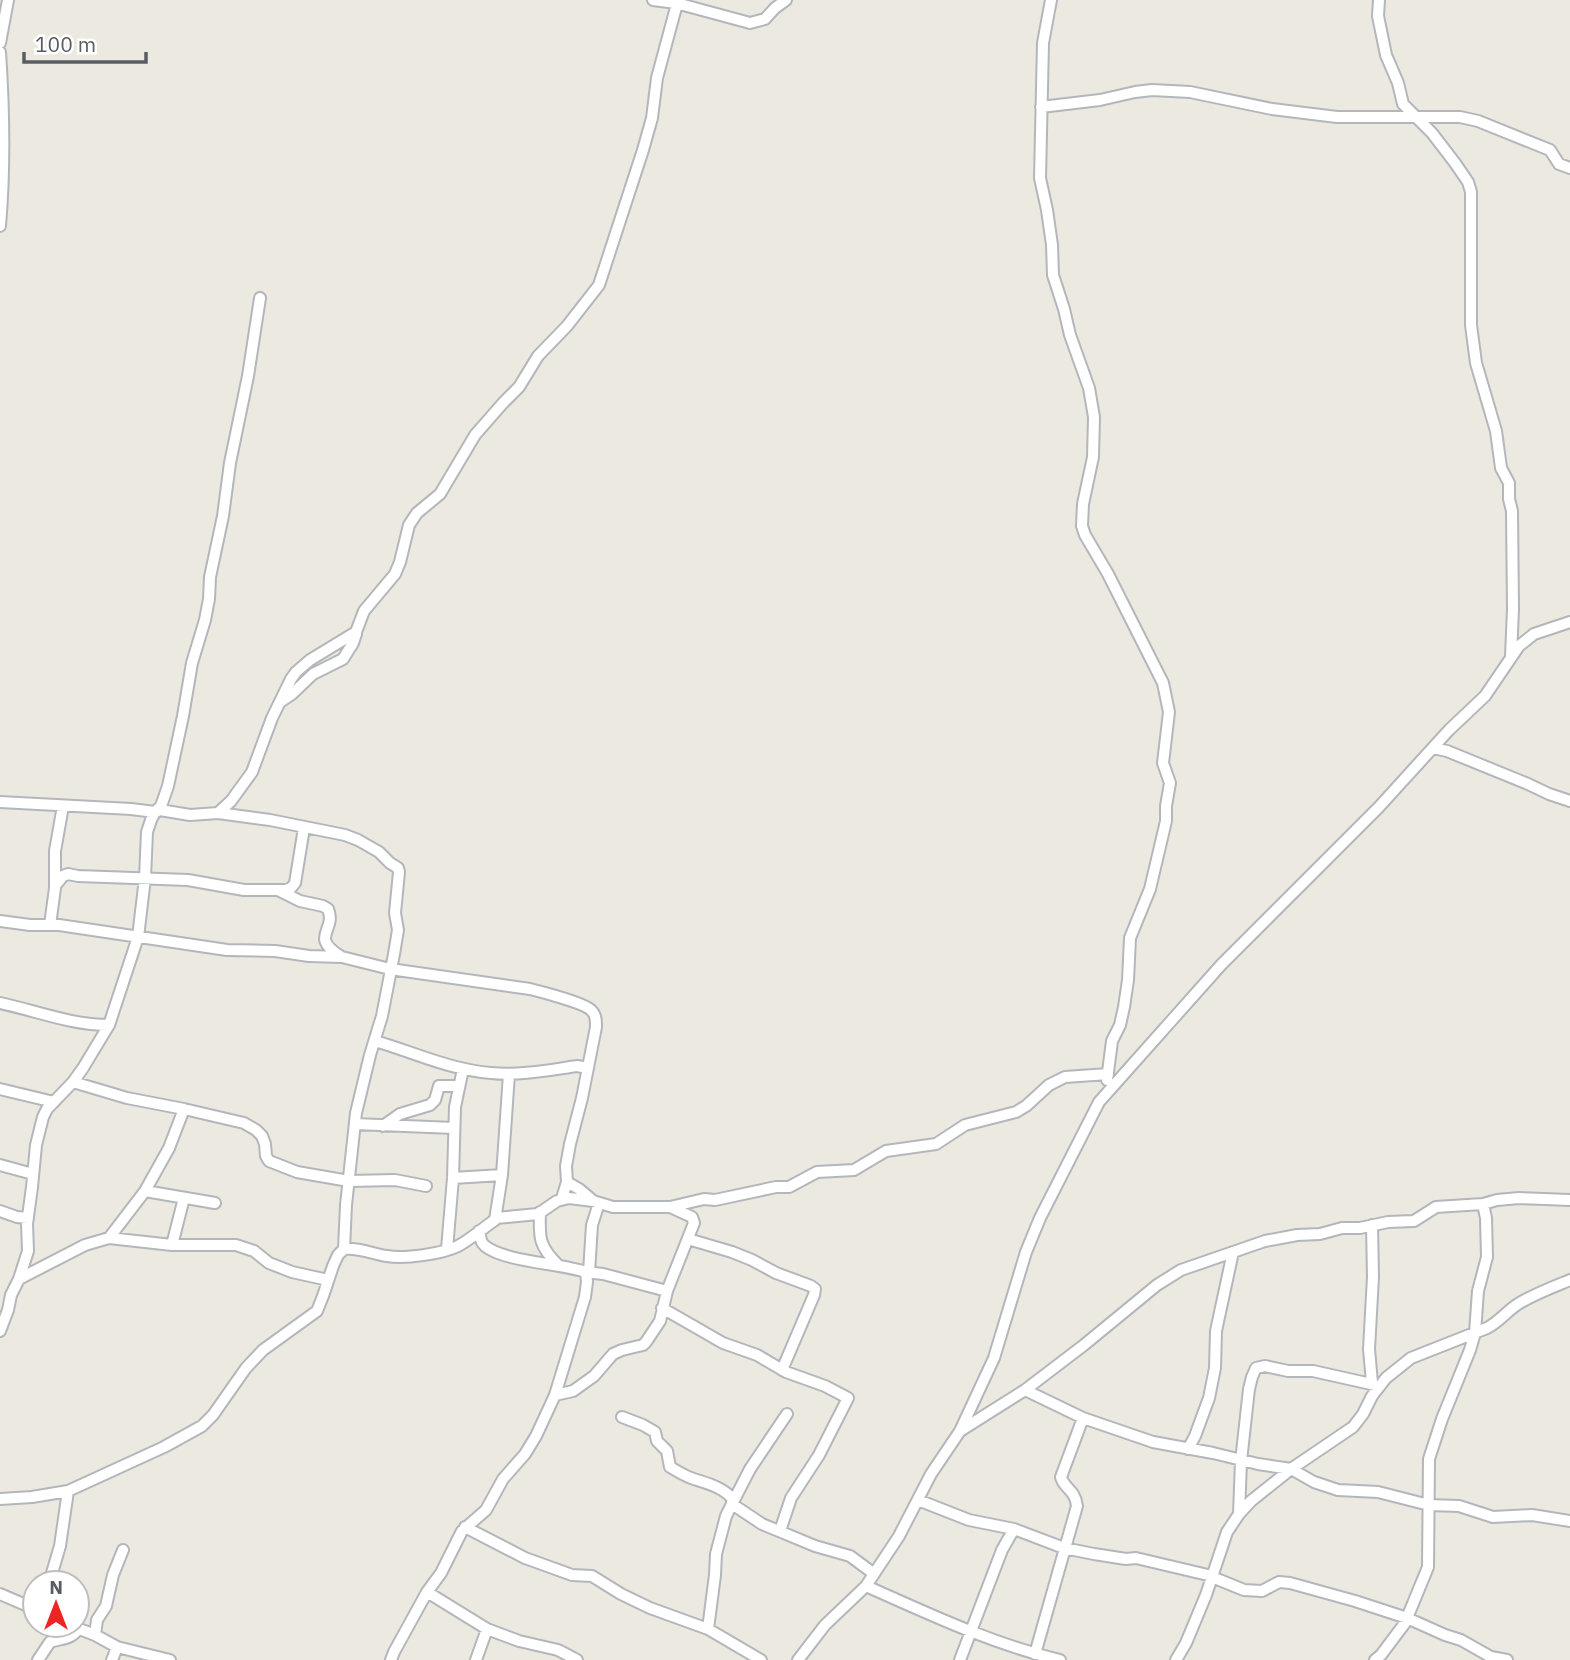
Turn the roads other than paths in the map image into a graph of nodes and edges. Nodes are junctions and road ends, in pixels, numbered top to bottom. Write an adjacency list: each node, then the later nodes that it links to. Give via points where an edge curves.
1 (8, 0): 7 (street)
2 (653, 0): 6 (street)
3 (786, 0): 6 (street, via 765,19 753,23)
4 (1051, 0): 9 (street, via 1043,43)
5 (1379, 0): 10 (street, via 1387,60 1403,104)
6 (677, 2): 21 (street, via 657,78 652,118 599,285 475,435 440,494 417,513 409,525 395,575 365,611 356,632 303,665 290,679 252,772)
7 (0, 43)
8 (0, 52): 12 (street)
9 (1041, 107): 10 (street, via 1152,90 1338,117); 37 (street, via 1040,178 1053,275 1094,417 1082,526 1163,683 1169,712 1163,763 1170,783 1166,821 1150,888 1130,938 1124,1007 1112,1041)
10 (1416, 118): 11 (street, via 1478,121 1550,150 1559,164); 15 (street, via 1455,163 1471,192 1471,325 1512,512)
11 (1570, 168)
12 (0, 226)
13 (260, 298): 20 (street, via 205,620 168,786)
14 (1570, 622): 15 (street, via 1534,634)
15 (1510, 658): 16 (street, via 1485,696)
16 (1433, 748): 17 (street); 41 (street, via 1226,959)
17 (1570, 801)
18 (0, 802): 19 (street)
19 (63, 806): 20 (street); 24 (street)
20 (155, 812): 21 (street); 23 (street, via 147,832)
21 (218, 813): 22 (street)
22 (304, 828): 25 (street, via 295,883); 30 (street, via 358,840 398,869 398,930)
23 (145, 878): 24 (street, via 66,874); 25 (street); 28 (street)
24 (55, 886): 27 (street)
25 (280, 891): 29 (street, via 328,909 326,945)
26 (0, 921): 27 (street)
27 (50, 925): 28 (street)
28 (138, 937): 29 (street, via 227,950); 32 (street)
29 (342, 957): 30 (street)
30 (390, 970): 33 (street); 34 (street, via 530,989 588,1007 595,1015 596,1027)
31 (0, 1003): 32 (street, via 74,1023)
32 (110, 1025): 38 (street)
33 (375, 1041): 35 (street); 44 (street)
34 (588, 1068): 36 (street); 52 (street, via 570,1144)
35 (463, 1069): 36 (street); 39 (street)
36 (509, 1074): 49 (street)
37 (1108, 1074): 41 (street); 61 (street, via 1065,1077 1016,1112 965,1125 936,1144 886,1151 858,1168 817,1172 789,1186)
38 (73, 1082): 42 (street); 43 (street)
39 (459, 1086): 45 (street, via 439,1086 430,1105 400,1114); 46 (street)
40 (0, 1089): 42 (street)
41 (1106, 1093): 91 (street, via 1040,1218 995,1358)
42 (54, 1102): 48 (street, via 43,1117)
43 (184, 1109): 51 (street, via 256,1130 272,1163); 54 (street)
44 (355, 1124): 45 (street); 51 (street)
45 (383, 1126): 46 (street)
46 (454, 1128): 50 (street)
47 (0, 1165): 48 (street)
48 (33, 1174): 64 (street)
49 (502, 1175): 50 (street); 65 (street)
50 (453, 1178): 71 (street)
51 (349, 1181): 53 (street, via 395,1180); 72 (street)
52 (567, 1182): 56 (street); 58 (street)
53 (426, 1186)
54 (145, 1191): 55 (street); 68 (street)
55 (184, 1198): 59 (street); 70 (street)
56 (562, 1198): 58 (street); 63 (street)
57 (1570, 1200): 60 (street, via 1519,1198)
58 (596, 1202): 61 (street, via 613,1207); 75 (street)
59 (215, 1203)
60 (1483, 1204): 66 (street, via 1436,1207 1414,1221); 83 (street, via 1487,1258 1478,1292)
61 (670, 1207): 69 (street, via 693,1218)
62 (0, 1211): 64 (street)
63 (540, 1212): 65 (street); 74 (street, via 541,1241)
64 (28, 1218): 76 (street, via 29,1251)
65 (495, 1220): 67 (street)
66 (1371, 1224): 73 (street, via 1265,1241); 85 (street, via 1368,1349)
67 (479, 1231): 71 (street); 74 (street, via 484,1245 497,1252)
68 (109, 1238): 70 (street); 76 (street, via 85,1245)
69 (688, 1240): 79 (street); 84 (street, via 752,1260 815,1289)
70 (172, 1245): 77 (street, via 236,1245 280,1268)
71 (447, 1249): 72 (street, via 405,1257)
72 (344, 1250): 77 (street)
73 (1234, 1252): 86 (street, via 1165,1279); 92 (street, via 1216,1331 1209,1398)
74 (558, 1265): 75 (street)
75 (588, 1272): 79 (street); 87 (street, via 583,1308)
76 (19, 1279): 80 (street)
77 (328, 1280): 95 (street, via 317,1311 263,1350 202,1426)
78 (1570, 1280): 83 (street, via 1526,1299)
79 (667, 1291): 81 (street)
80 (4, 1307): 82 (street)
81 (662, 1308): 84 (street); 87 (street, via 660,1321 644,1344 613,1354 573,1391)
82 (0, 1331)
83 (1475, 1333): 85 (street, via 1411,1357); 98 (street, via 1429,1459)
84 (782, 1370): 104 (street, via 848,1399 791,1498)
85 (1376, 1384): 93 (street, via 1313,1371 1259,1367 1249,1389); 94 (street, via 1357,1423)
86 (1024, 1390): 90 (street); 91 (street)
87 (555, 1395): 102 (street, via 525,1454 503,1479 486,1510)
88 (787, 1414): 99 (street, via 750,1469)
89 (622, 1417): 99 (street, via 655,1432 667,1451 670,1467 727,1493)
90 (1083, 1418): 92 (street); 105 (street, via 1061,1477 1077,1506)
91 (960, 1431): 97 (street)
92 (1188, 1449): 93 (street)
93 (1241, 1461): 94 (street); 100 (street)
94 (1291, 1469): 98 (street, via 1338,1490 1378,1492); 100 (street)
95 (68, 1491): 96 (street); 107 (street)
96 (0, 1499)
97 (918, 1500): 103 (street, via 969,1520); 108 (street)
98 (1429, 1505): 101 (street, via 1460,1506 1493,1517 1532,1515); 114 (street, via 1428,1567)
99 (734, 1508): 104 (street); 116 (street, via 716,1554)
100 (1239, 1514): 109 (street, via 1227,1532)
101 (1570, 1521)
102 (466, 1527): 111 (street); 116 (street, via 524,1558 572,1575 592,1576 650,1608)
103 (1014, 1529): 105 (street); 117 (street)
104 (780, 1531): 108 (street, via 850,1556)
105 (1064, 1548): 109 (street, via 1136,1558); 122 (street)
106 (123, 1550): 119 (street)
107 (53, 1569)
108 (873, 1573): 110 (street)
109 (1212, 1576): 114 (street, via 1252,1591 1290,1583); 133 (street)
110 (866, 1586): 117 (street); 130 (street, via 825,1625)
111 (427, 1592): 115 (street); 126 (street)
112 (0, 1594): 113 (street)
113 (21, 1603)
114 (1407, 1618): 134 (street); 135 (street)
115 (487, 1629): 127 (street); 128 (street)
116 (708, 1629): 129 (street)
117 (970, 1632): 122 (street); 131 (street)
118 (91, 1633): 119 (street)
119 (95, 1635): 121 (street)
120 (65, 1639): 123 (street, via 50,1642)
121 (117, 1647): 124 (street); 125 (street)
122 (1035, 1654): 132 (street)
123 (38, 1660)
124 (111, 1660)
125 (170, 1660)
126 (391, 1660)
127 (476, 1660)
128 (577, 1660)
129 (761, 1660)
130 (798, 1660)
131 (960, 1660)
132 (1060, 1660)
133 (1176, 1660)
134 (1375, 1660)
135 (1507, 1660)

